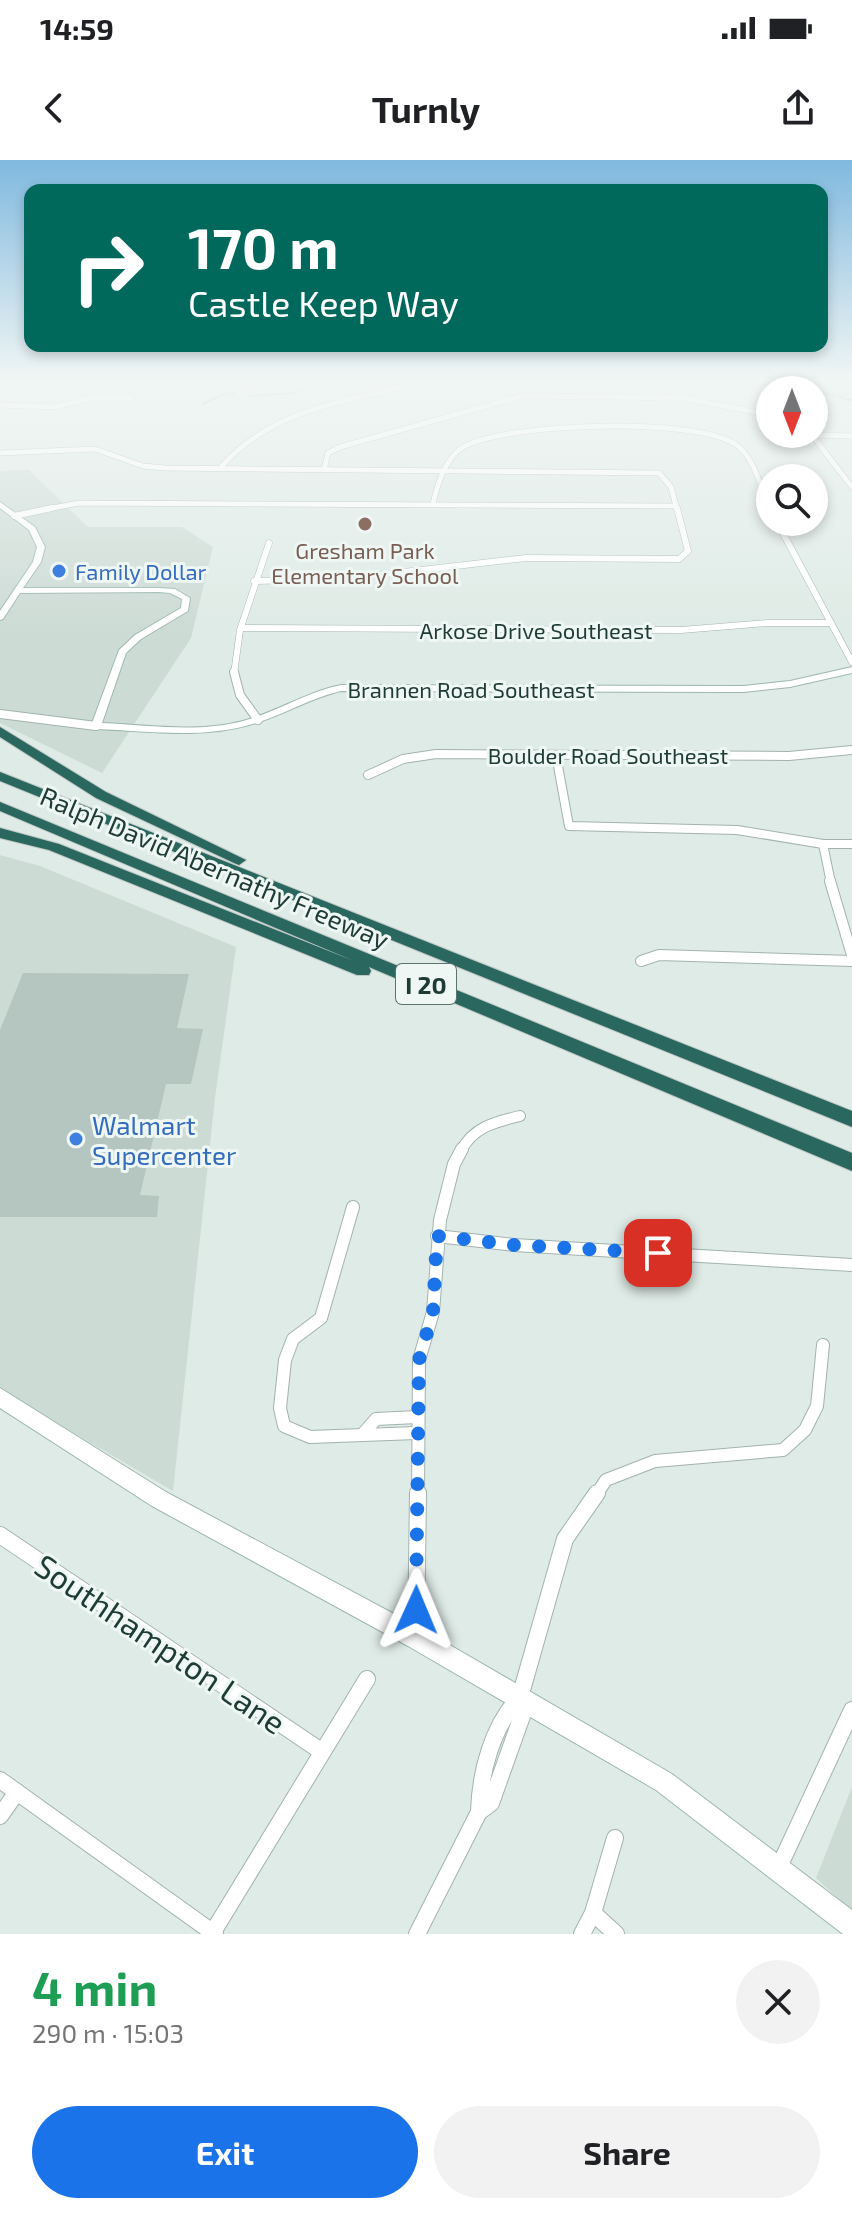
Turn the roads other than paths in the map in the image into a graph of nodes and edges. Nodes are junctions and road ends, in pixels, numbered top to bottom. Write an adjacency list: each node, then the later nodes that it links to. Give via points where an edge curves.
1 (145, 465): 6 (street)
2 (223, 465): 6 (street)
3 (325, 465): 7 (street)
4 (451, 465): 8 (street)
5 (835, 465): 9 (street)
6 (220, 468): 7 (street)
7 (324, 470): 8 (street)
8 (448, 471): 11 (street, via 437,480); 12 (street, via 659,473 671,487)
9 (852, 487)
10 (0, 504): 13 (street)
11 (433, 504): 12 (street); 13 (street, via 79,503)
12 (674, 506): 16 (street, via 687,546 679,559 526,558 343,579)
13 (14, 516): 17 (street, via 32,529 41,547)
14 (784, 536): 19 (street)
15 (269, 543): 16 (street)
16 (254, 581): 20 (street)
17 (18, 591): 18 (street); 25 (street, via 159,590 186,598 185,609 122,652)
18 (0, 617)
19 (830, 623): 20 (street, Arkose Drive Southeast, via 681,630); 21 (street)
20 (243, 628): 24 (street, via 233,675 241,698)
21 (852, 662)
22 (852, 670): 24 (street, Brannen Road Southeast, via 744,689 341,688 316,693)
23 (0, 714): 25 (street, Brannen Road Southeast)
24 (258, 720): 25 (street, Brannen Road Southeast, via 222,727)
25 (96, 726)
26 (0, 731): 35 (highway, via 101,795)
27 (852, 750): 28 (street, Boulder Road Southeast, via 789,756)
28 (556, 755): 29 (street, Boulder Road Southeast, via 420,756 382,765); 33 (street, via 567,828 737,830)
29 (368, 775)
30 (0, 776): 35 (highway, Ralph David Abernathy Freeway / I 20)
31 (0, 806): 38 (highway, Ralph David Abernathy Freeway / I 20)
32 (0, 833): 38 (highway, via 54,847 371,974)
33 (823, 844): 34 (street); 36 (street)
34 (852, 844)
35 (453, 958): 40 (highway, Ralph David Abernathy Freeway / I 20)
36 (852, 958): 37 (street, via 659,955)
37 (641, 961)
38 (538, 1031): 41 (highway, Ralph David Abernathy Freeway / I 20)
39 (520, 1116): 43 (street, via 487,1124 466,1141 454,1164)
40 (852, 1119)
41 (852, 1162)
42 (353, 1207): 49 (street, via 321,1318 293,1339 285,1360 280,1408 284,1426 296,1433)
43 (437, 1236): 44 (street); 47 (street, via 433,1312 419,1360)
44 (852, 1265)
45 (823, 1345): 53 (street, via 817,1406 805,1430 783,1450 655,1461 606,1480 565,1539)
46 (0, 1397): 51 (street, via 159,1499)
47 (417, 1417): 48 (street); 49 (street, via 376,1419)
48 (416, 1433): 49 (street); 51 (street)
49 (362, 1435)
50 (0, 1535): 55 (street, Southhampton Lane)
51 (416, 1638): 53 (street)
52 (367, 1679): 55 (street)
53 (520, 1697): 60 (street, via 664,1782); 64 (street, via 522,1716 489,1785 491,1803 479,1812)
54 (852, 1710): 60 (street)
55 (321, 1751): 63 (street)
56 (0, 1780): 57 (street)
57 (17, 1792): 58 (street); 63 (street)
58 (0, 1816)
59 (615, 1838): 61 (street)
60 (778, 1869): 62 (street)
61 (593, 1913): 65 (street); 66 (street)
62 (852, 1925)
63 (214, 1933)
64 (417, 1934)
65 (582, 1934)
66 (616, 1934)

